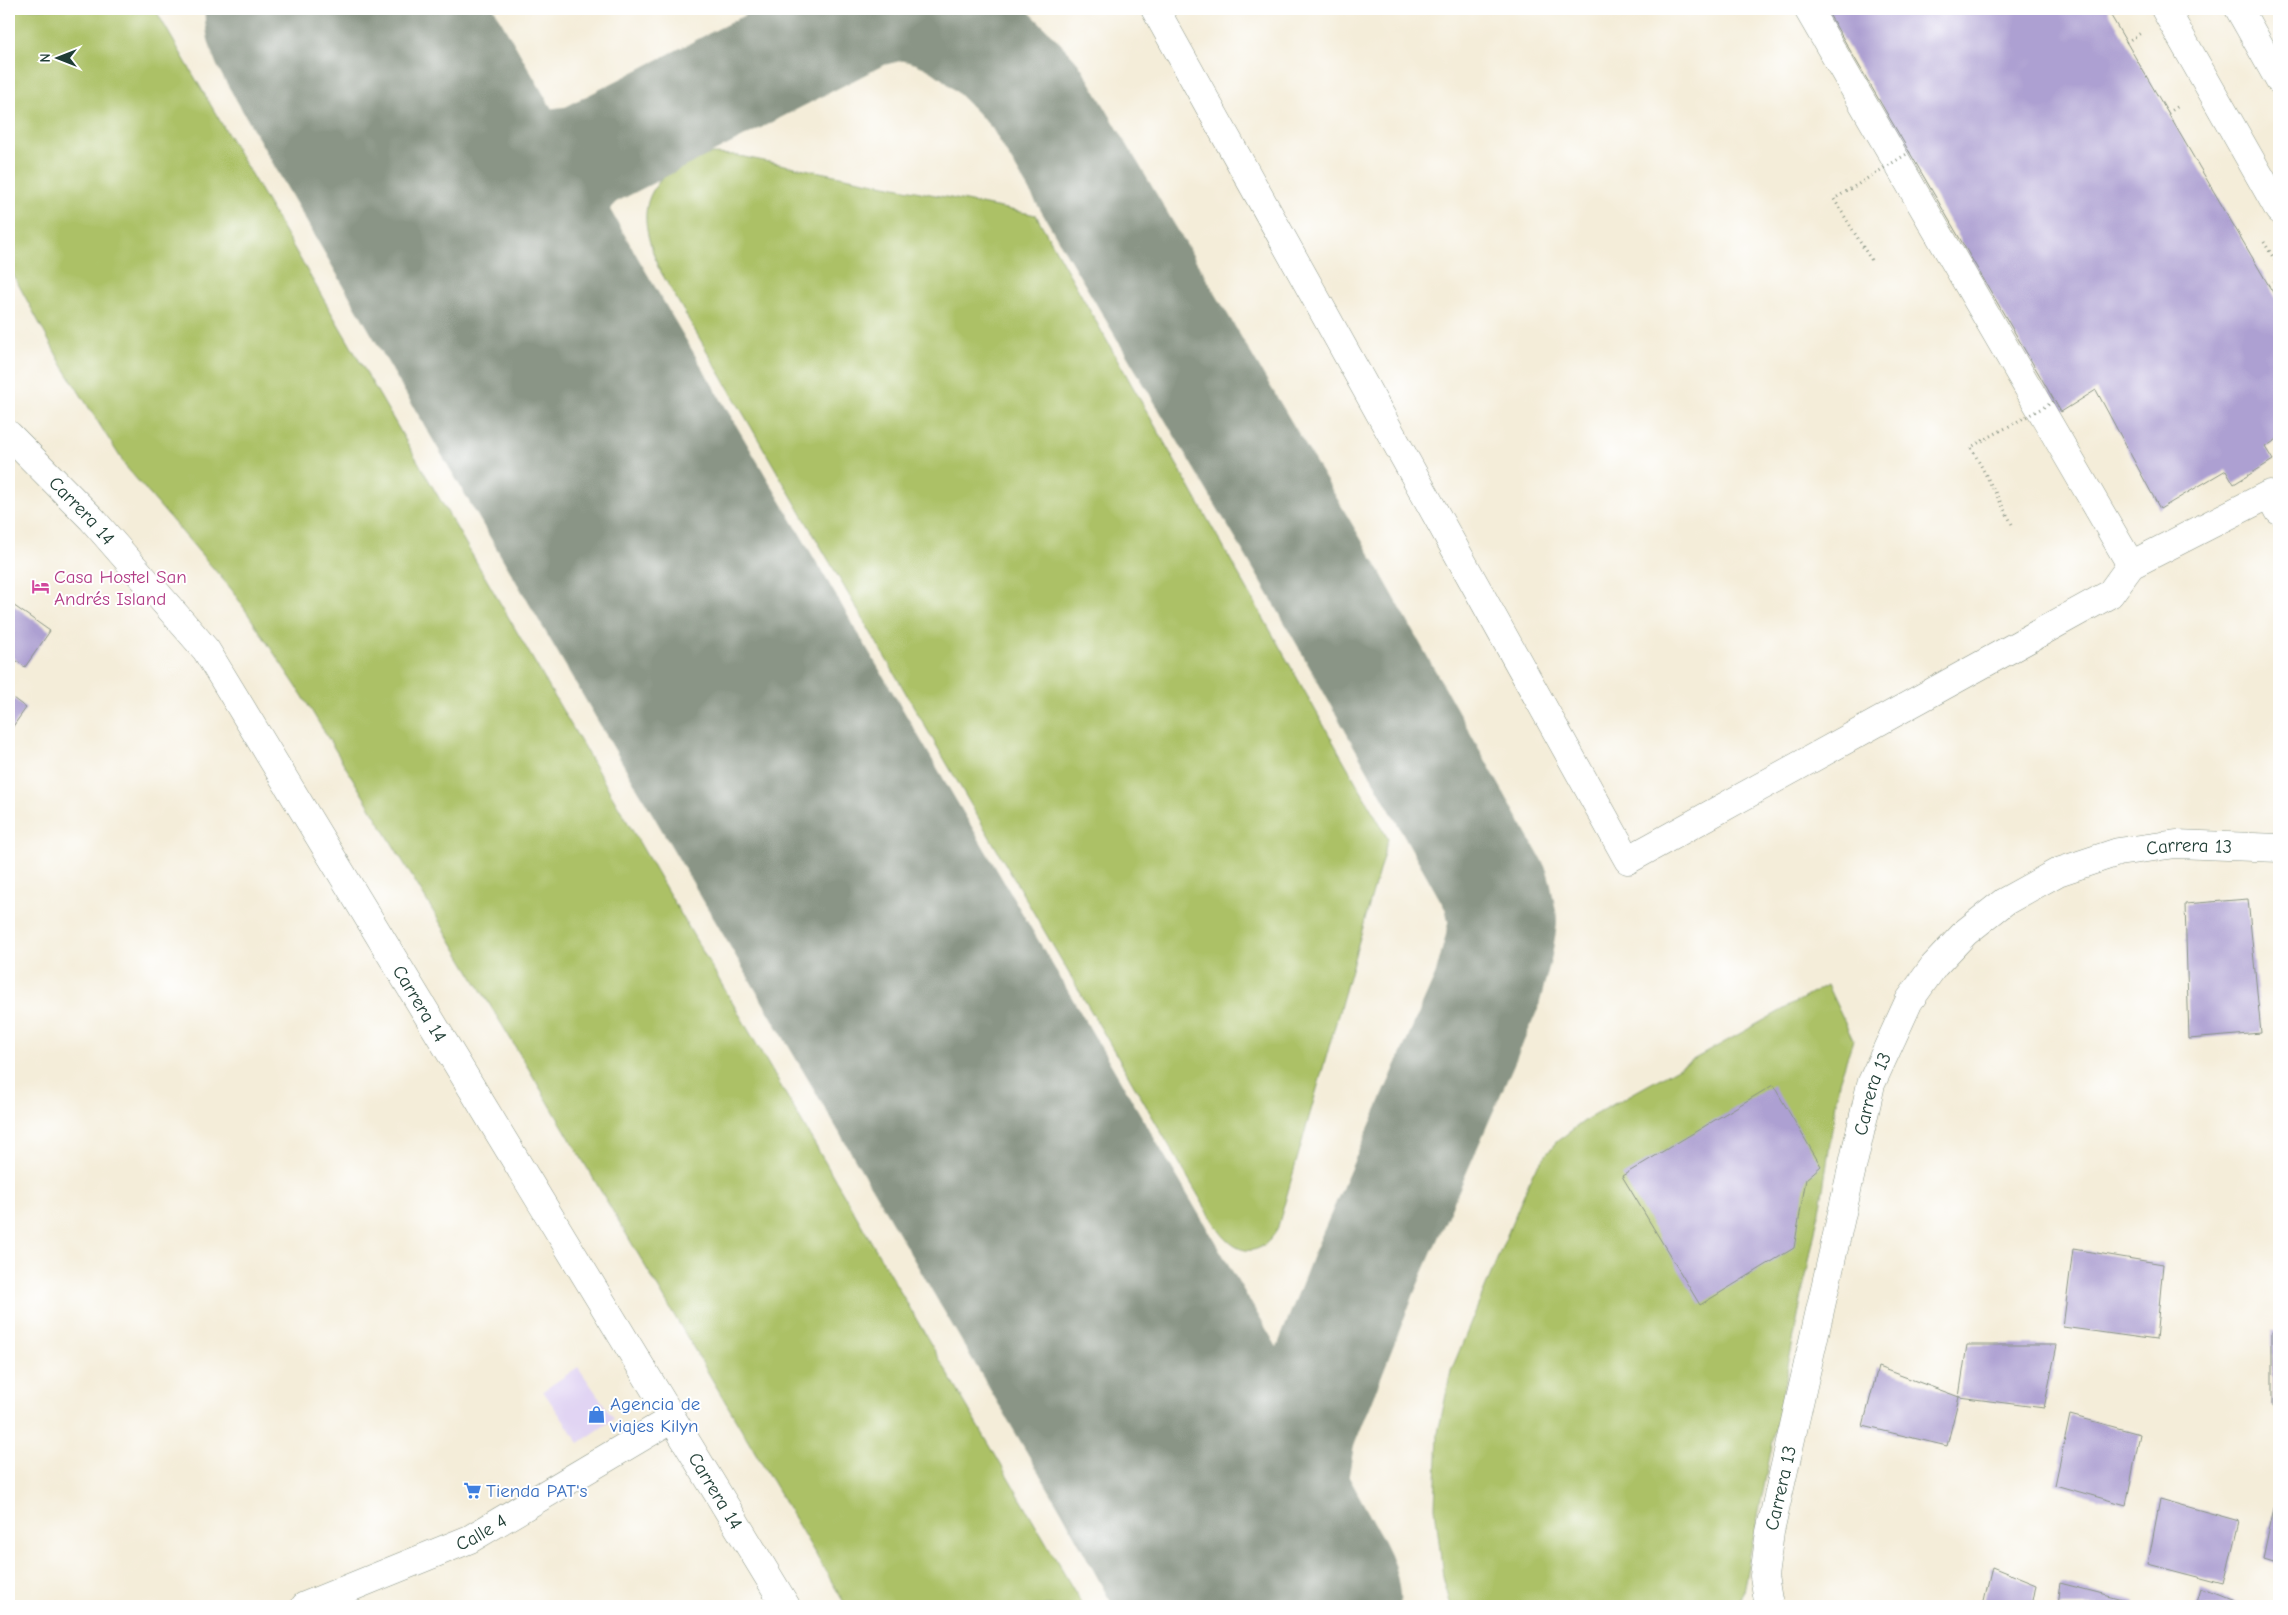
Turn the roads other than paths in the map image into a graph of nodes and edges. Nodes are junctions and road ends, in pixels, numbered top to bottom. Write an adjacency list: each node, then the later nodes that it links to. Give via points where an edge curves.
1 (1155, 9): 9 (street, via 1628,860 2110,594)
2 (1808, 9): 9 (street)
3 (2166, 9): 6 (street)
4 (2239, 9): 5 (street)
5 (2279, 80)
6 (2279, 210)
7 (9, 435): 11 (street, Carrera 14, via 92,518 206,650)
8 (2276, 498): 9 (street)
9 (2131, 564)
10 (2279, 848): 14 (street, Carrera 13, via 2176,844 2118,852 2058,872 2004,902 1966,932 1934,966 1909,1001 1871,1084 1770,1532 1764,1576)
11 (672, 1418): 12 (street, Calle 4, via 470,1539); 13 (street, Carrera 14)
12 (305, 1606)
13 (786, 1606)
14 (1769, 1606)

